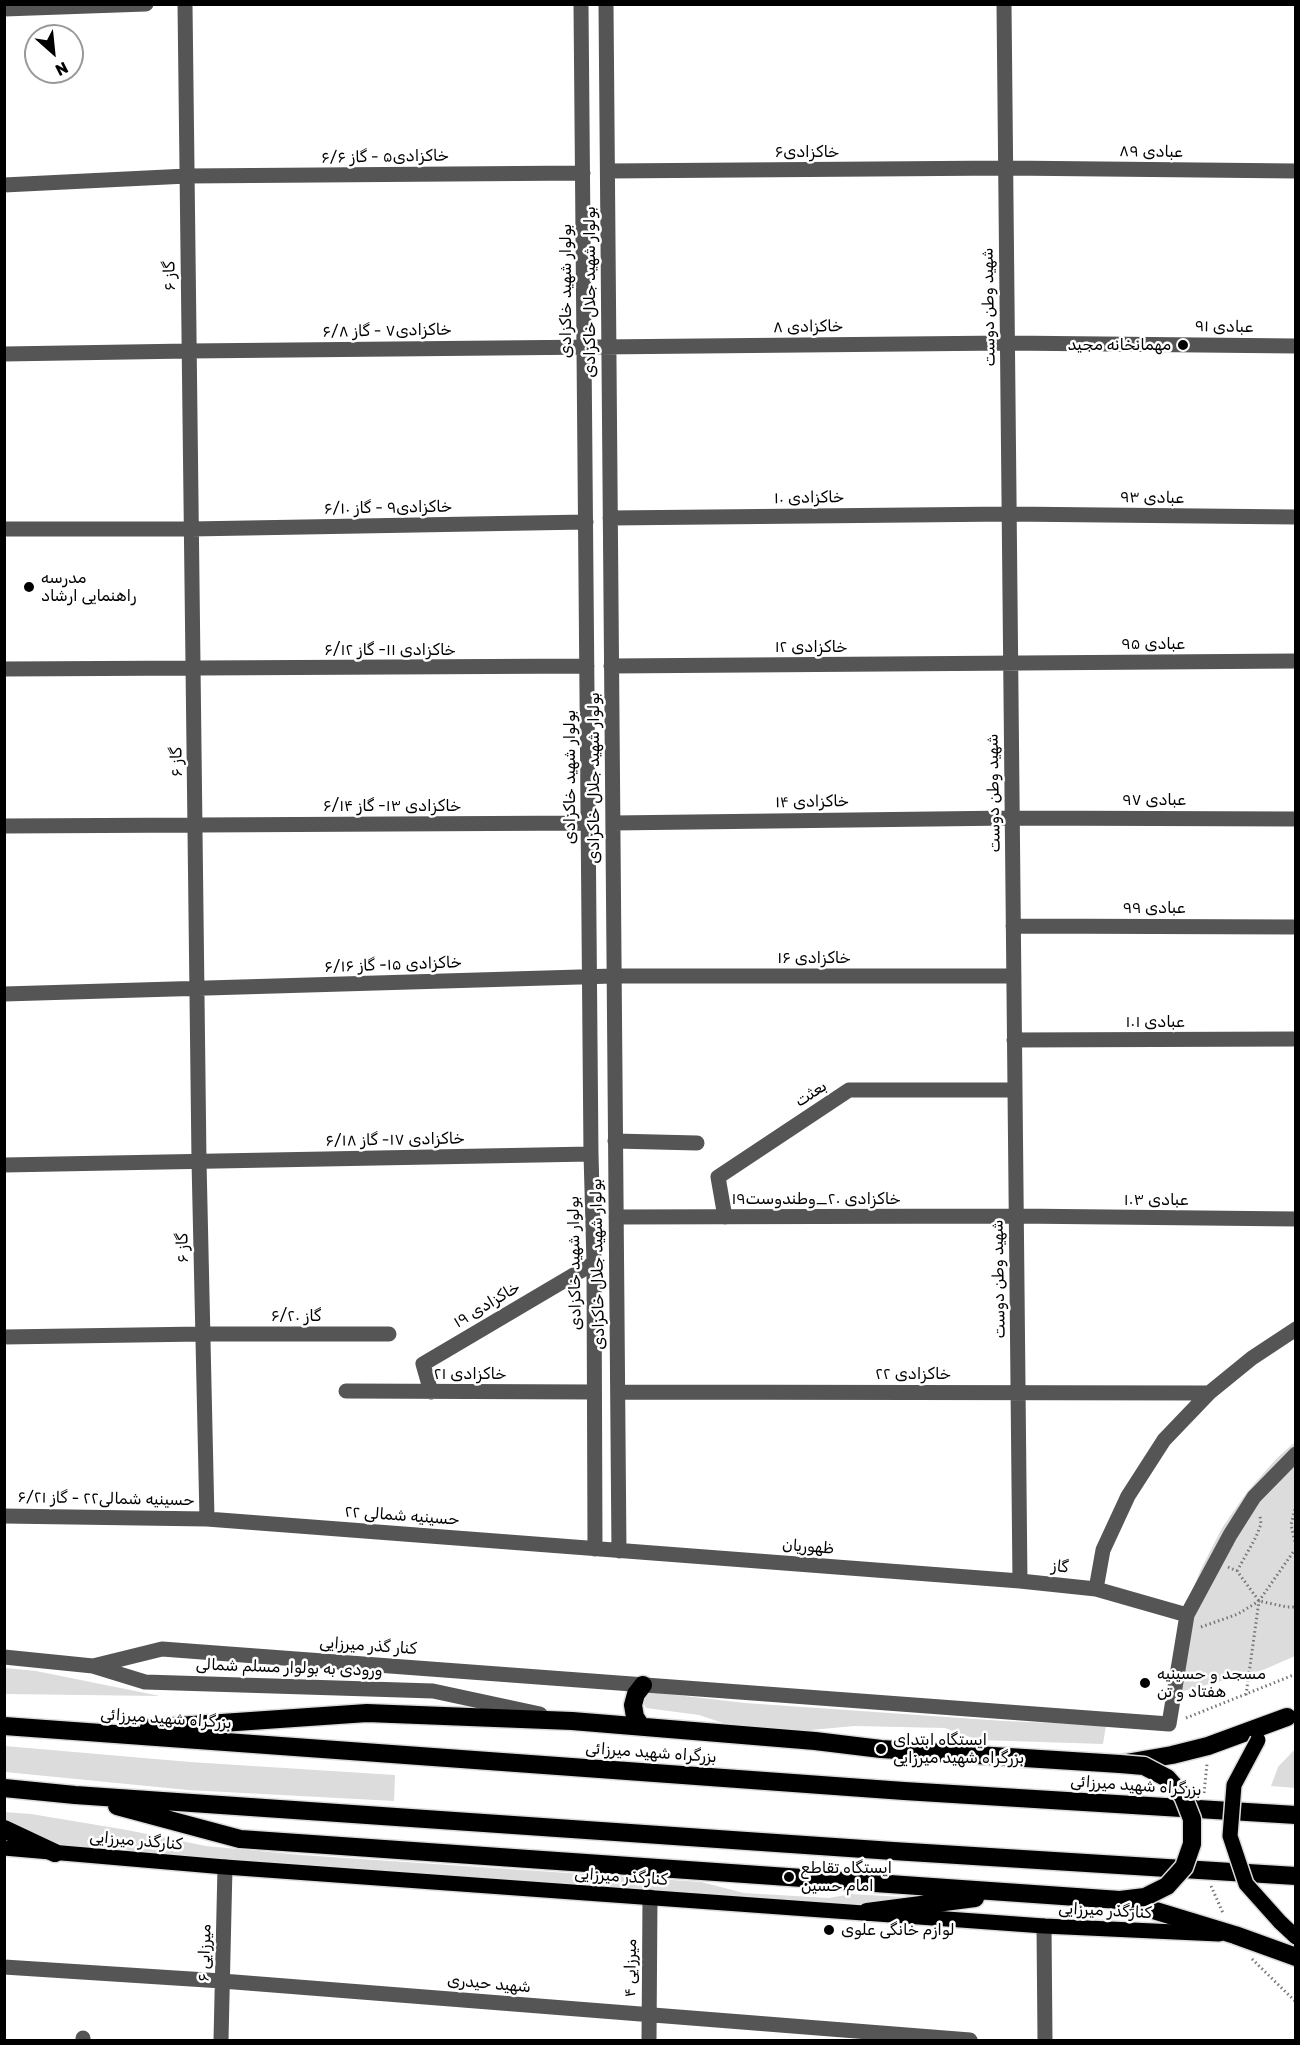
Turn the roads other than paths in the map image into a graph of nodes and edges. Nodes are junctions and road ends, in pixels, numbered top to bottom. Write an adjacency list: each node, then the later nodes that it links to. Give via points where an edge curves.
1 (146, 4): 6 (street)
2 (185, 4): 11 (street, گاز ۶)
3 (581, 4): 10 (street, بولوار شهید خاکزادی)
4 (606, 4): 8 (street, بولوار شهید جلال خاکزادی)
5 (1004, 4): 7 (street, شهید وطن دوست)
6 (4, 9)
7 (1006, 168): 8 (street, خاکزادی۶); 9 (street, عبادی ۸۹); 13 (street, شهید وطن دوست)
8 (608, 171): 16 (street, بولوار شهید جلال خاکزادی)
9 (1296, 171)
10 (583, 173): 11 (street, خاکزادی۵ - گاز ۶/۶); 15 (street, بولوار شهید خاکزادی)
11 (187, 176): 12 (street, خاکزادی۵ - گاز ۶/۶); 17 (street, گاز ۶)
12 (4, 185)
13 (1008, 343): 14 (street, عبادی ۹۱); 16 (street, خاکزادی ۸); 19 (street, شهید وطن دوست)
14 (1296, 346)
15 (584, 347): 16 (street, خاکزادی ۸); 17 (street, خاکزادی۷ - گاز ۶/۸); 22 (street, بولوار شهید خاکزادی)
16 (609, 347): 21 (street, بولوار شهید جلال خاکزادی)
17 (189, 351): 18 (street, خاکزادی۷ - گاز ۶/۸); 24 (street, گاز ۶)
18 (4, 354)
19 (1009, 514): 20 (street, عبادی ۹۳); 21 (street, خاکزادی ۱۰); 26 (street, شهید وطن دوست)
20 (1296, 517)
21 (610, 518): 28 (street, بولوار شهید جلال خاکزادی)
22 (586, 522): 24 (street, خاکزادی۹ - گاز ۶/۱۰); 27 (street, بولوار شهید خاکزادی)
23 (4, 529): 24 (street, خاکزادی۹ - گاز ۶/۱۰)
24 (191, 529): 30 (street, گاز ۶)
25 (1296, 661): 26 (street, عبادی ۹۵)
26 (1011, 663): 28 (street, خاکزادی ۱۲); 31 (street, شهید وطن دوست)
27 (587, 666): 30 (street, خاکزادی ۱۱- گاز ۶/۱۲); 33 (street, بولوار شهید خاکزادی)
28 (611, 666): 34 (street, بولوار شهید جلال خاکزادی)
29 (4, 669): 30 (street, خاکزادی ۱۱- گاز ۶/۱۲)
30 (193, 670): 35 (street, گاز ۶)
31 (1012, 818): 32 (street, عبادی ۹۷); 34 (street, خاکزادی ۱۴); 37 (street, شهید وطن دوست)
32 (1296, 819)
33 (588, 823): 35 (street, خاکزادی ۱۳- گاز ۶/۱۴); 41 (street, بولوار شهید خاکزادی)
34 (613, 823): 39 (street, بولوار شهید جلال خاکزادی)
35 (195, 825): 36 (street, خاکزادی ۱۳- گاز ۶/۱۴); 42 (street, گاز ۶)
36 (4, 826)
37 (1013, 926): 38 (street, عبادی ۹۹); 40 (street, شهید وطن دوست)
38 (1296, 927)
39 (614, 976): 40 (street, خاکزادی ۱۶); 41 (street, خاکزادی ۱۶); 47 (street, بولوار شهید جلال خاکزادی)
40 (1014, 976): 45 (street, شهید وطن دوست)
41 (590, 977): 42 (street, خاکزادی ۱۵- گاز ۶/۱۶); 49 (street, بولوار شهید خاکزادی)
42 (197, 989): 43 (street, خاکزادی ۱۵- گاز ۶/۱۶); 50 (street, گاز ۶)
43 (4, 994)
44 (1296, 1039): 45 (street, عبادی ۱۰۱)
45 (1014, 1040): 46 (street, شهید وطن دوست)
46 (1015, 1090): 52 (street, شهید وطن دوست); 54 (street, بعثت, via 849,1090 718,1177)
47 (615, 1141): 48 (street); 53 (street, بولوار شهید جلال خاکزادی)
48 (697, 1143)
49 (591, 1154): 50 (street, خاکزادی ۱۷- گاز ۶/۱۸); 56 (street, بولوار شهید خاکزادی)
50 (199, 1161): 51 (street, خاکزادی ۱۷- گاز ۶/۱۸); 58 (street, گاز ۶)
51 (4, 1165)
52 (1016, 1216): 54 (street, خاکزادی ۲۰_وطندوست۱۹); 55 (street, عبادی ۱۰۳); 65 (street, شهید وطن دوست)
53 (616, 1217): 54 (street, خاکزادی ۲۰_وطندوست۱۹); 64 (street, بولوار شهید جلال خاکزادی)
54 (725, 1217)
55 (1296, 1219)
56 (594, 1263): 62 (street, خاکزادی ۱۹, via 423,1364); 63 (street, بولوار شهید خاکزادی)
57 (1296, 1329): 66 (street)
58 (202, 1334): 59 (street, گاز ۶/۲۰); 60 (street); 69 (street, گاز ۶)
59 (389, 1334)
60 (4, 1337)
61 (346, 1391): 62 (street, خاکزادی ۲۱)
62 (431, 1392): 63 (street, خاکزادی ۲۱)
63 (594, 1392): 70 (street, بولوار شهید خاکزادی)
64 (618, 1392): 65 (street, خاکزادی ۲۲); 71 (street, بولوار شهید جلال خاکزادی)
65 (1018, 1393): 66 (street, خاکزادی ۲۲); 72 (street, شهید وطن دوست)
66 (1209, 1393): 73 (street, via 1164,1440 1128,1496 1103,1550)
67 (1296, 1454): 74 (street, via 1254,1497)
68 (4, 1516): 69 (street, حسینیه شمالی۲۲ - گاز ۶/۲۱)
69 (207, 1519): 70 (street, حسینیه شمالی ۲۲)
70 (595, 1549): 71 (street, ظهوریان)
71 (619, 1551): 72 (street, ظهوریان)
72 (1020, 1581): 73 (street, گاز)
73 (1096, 1589): 74 (street)
74 (1187, 1615): 77 (street, کنار گذر میرزایی, via 1169,1725)
75 (4, 1657): 76 (street, ورودی به بولوار مسلم شمالی)
76 (93, 1666): 77 (street, کنار گذر میرزایی, via 162,1649); 79 (street, ورودی به بولوار مسلم شمالی, via 145,1682 433,1691)
77 (643, 1685): 81 (highway, via 633,1705)
78 (1291, 1715): 83 (highway, via 1208,1746); 98 (main road, bridge, via 1258,1740 1234,1785 1230,1836 1246,1884)
79 (573, 1721): 81 (highway); 82 (highway, via 367,1713)
80 (4, 1726): 82 (highway, بزرگراه شهید میرزائی)
81 (641, 1726): 83 (highway, via 882,1749)
82 (84, 1733): 86 (highway, بزرگراه شهید میرزائی)
83 (1120, 1764): 94 (highway, bridge, via 1144,1766 1167,1778 1183,1796 1192,1819 1192,1844 1184,1867 1167,1886 1145,1897)
84 (4, 1788): 85 (highway)
85 (75, 1795): 91 (highway); 92 (highway, via 240,1839)
86 (1296, 1815)
87 (4, 1829): 89 (highway)
88 (4, 1848): 89 (main road, کنارگذر میرزایی)
89 (56, 1853): 90 (main road, کنارگذر میرزایی)
90 (225, 1867): 93 (main road, کنارگذر میرزایی); 101 (street, میرزایی ۶)
91 (1296, 1876)
92 (1013, 1893): 94 (highway); 95 (highway)
93 (650, 1897): 95 (main road, کنارگذر میرزایی); 102 (street, میرزایی ۴)
94 (1120, 1900): 97 (highway)
95 (867, 1912): 96 (main road, کنارگذر میرزایی)
96 (1044, 1926): 97 (main road, کنارگذر میرزایی); 106 (street)
97 (1235, 1935): 99 (highway)
98 (1296, 1937)
99 (1296, 1957)
100 (4, 1967): 101 (street, شهید حیدری)
101 (222, 1980): 102 (street, شهید حیدری); 103 (street, میرزایی ۶)
102 (649, 2015): 104 (street, میرزایی ۴); 105 (street, شهید حیدری)
103 (221, 2040)
104 (649, 2040)
105 (970, 2040)
106 (1045, 2040)

